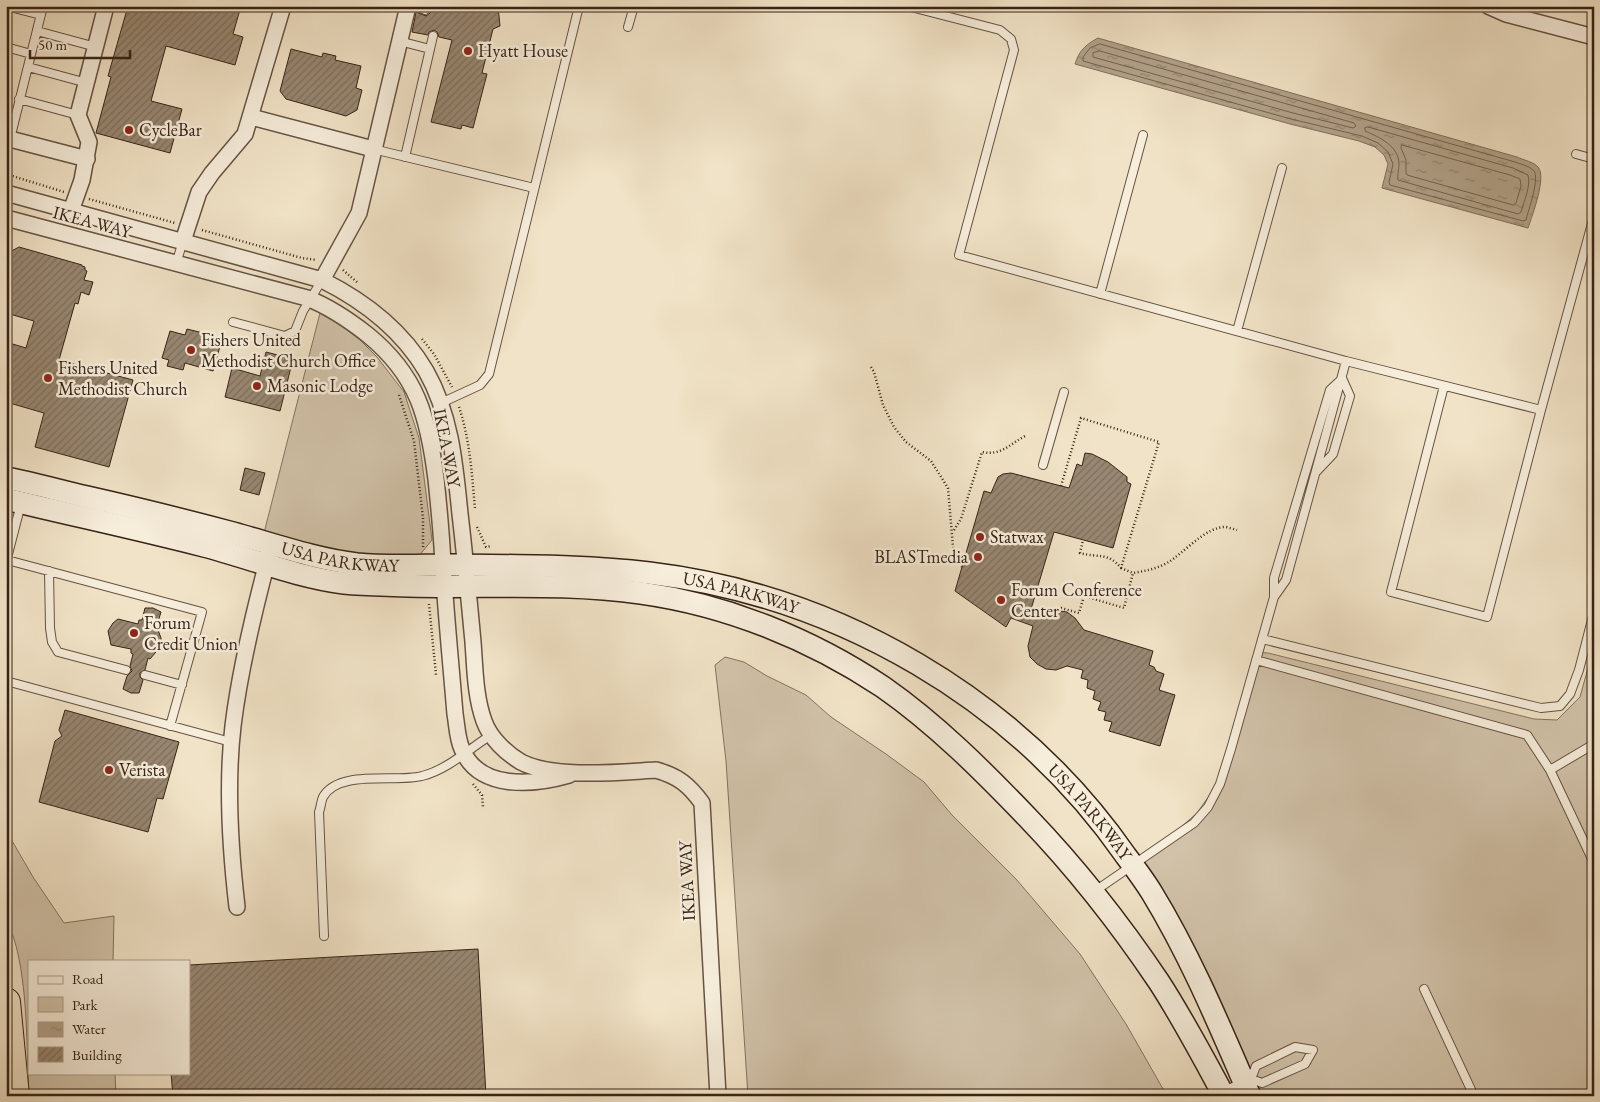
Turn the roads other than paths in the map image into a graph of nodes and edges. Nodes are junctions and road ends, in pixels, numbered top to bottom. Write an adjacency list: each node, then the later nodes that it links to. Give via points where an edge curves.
1 (6, 6): 13 (lane)
2 (43, 6): 13 (lane)
3 (90, 6): 11 (lane)
4 (283, 6): 27 (street)
5 (408, 6): 18 (street)
6 (417, 6): 12 (lane)
7 (579, 6): 36 (lane)
8 (634, 6): 14 (lane)
9 (908, 6): 44 (lane, via 1000,30 1011,39 1014,50 960,255)
10 (1488, 6): 17 (street, via 1506,14)
11 (106, 8): 20 (street)
12 (425, 10)
13 (41, 15): 15 (lane)
14 (628, 27)
15 (37, 31): 20 (lane); 22 (lane)
16 (433, 36): 21 (lane)
17 (1594, 37)
18 (399, 41): 21 (lane); 30 (street)
19 (6, 47): 22 (lane)
20 (96, 47): 24 (street)
21 (430, 49): 32 (lane)
22 (31, 54): 23 (lane)
23 (28, 67): 24 (lane); 25 (lane)
24 (87, 82): 26 (street)
25 (19, 99): 26 (lane); 29 (lane)
26 (78, 115): 34 (street, via 89,142)
27 (251, 117): 30 (street); 41 (street, via 245,134 199,192)
28 (1143, 135): 44 (lane)
29 (8, 138): 34 (street)
30 (373, 149): 32 (lane); 43 (street, via 358,213)
31 (1576, 154): 33 (lane)
32 (405, 157): 36 (lane)
33 (1594, 158)
34 (87, 159): 38 (street)
35 (1282, 168): 47 (lane)
36 (534, 188): 52 (lane, via 489,374 480,385)
37 (6, 193): 38 (street, IKEA WAY)
38 (71, 211): 41 (street, IKEA WAY)
39 (1594, 216): 53 (lane)
40 (6, 218): 42 (street, IKEA WAY)
41 (185, 234): 42 (lane); 43 (street, IKEA WAY)
42 (176, 264): 45 (street, IKEA WAY)
43 (322, 280): 45 (lane); 52 (street, IKEA WAY, via 364,304 394,330 426,371)
44 (1100, 294): 47 (lane)
45 (310, 300): 46 (lane, via 295,331 285,336); 61 (street, IKEA WAY, via 346,318 372,338 398,365 416,394 431,441)
46 (233, 322)
47 (1237, 331): 48 (lane)
48 (1346, 361): 49 (lane); 50 (lane)
49 (1342, 378): 54 (lane, via 1330,390); 55 (lane); 57 (lane, via 1350,396 1333,454)
50 (1444, 386): 53 (lane); 53 (lane, via 1391,592 1487,617)
51 (1064, 392): 56 (lane)
52 (441, 403): 62 (street, IKEA WAY, via 452,446)
53 (1541, 410)
54 (1312, 451): 55 (lane); 66 (lane, via 1274,578)
55 (1321, 454): 57 (lane)
56 (1043, 466)
57 (1316, 473): 66 (lane, via 1286,580)
58 (11, 489): 59 (street, USA PARKWAY, via 205,546); 59 (street, USA PARKWAY, via 24,498 34,496 125,506); 60 (lane)
59 (269, 554): 61 (street, USA PARKWAY, via 323,557 357,564); 64 (street, USA PARKWAY, via 322,579); 76 (street, via 244,660)
60 (7, 561): 63 (lane)
61 (443, 565): 62 (street, USA PARKWAY); 64 (street, IKEA WAY)
62 (466, 565): 65 (street, IKEA WAY); 82 (street, USA PARKWAY, via 591,568 682,577 756,594 848,628 919,664 994,716 1033,749 1077,794)
63 (49, 571): 70 (lane, via 50,628 52,642 58,652); 73 (lane, via 202,612)
64 (445, 587): 65 (street, USA PARKWAY); 78 (street, IKEA WAY, via 455,714)
65 (468, 587): 75 (street, IKEA WAY, via 478,695); 83 (street, USA PARKWAY, via 537,585 644,593 728,613 806,643 882,687 926,721 1005,793)
66 (1274, 596): 68 (lane)
67 (1594, 612): 68 (lane, via 1570,694 1560,706 1541,708)
68 (1262, 639): 69 (lane)
69 (1256, 660): 79 (lane, via 1527,735); 82 (lane, via 1232,749 1208,807 1194,822)
70 (126, 670)
71 (145, 675): 73 (lane)
72 (6, 681): 74 (lane)
73 (182, 685): 74 (lane)
74 (170, 726): 76 (lane)
75 (491, 735): 78 (lane); 80 (street, IKEA WAY, via 522,762 537,768)
76 (231, 742): 84 (street, via 229,818)
77 (1594, 744): 79 (lane)
78 (464, 753): 80 (street, IKEA WAY, via 483,774 498,780 516,783 542,781); 85 (lane, via 420,777 355,779 331,789 323,797 319,812)
79 (1550, 770): 81 (lane)
80 (576, 773): 91 (street, IKEA WAY, via 656,770 682,780 702,803)
81 (1593, 858)
82 (1132, 865): 83 (lane); 88 (street, USA PARKWAY, via 1151,891 1180,944)
83 (1093, 892): 89 (street, USA PARKWAY, via 1160,984)
84 (237, 907)
85 (324, 936)
86 (1424, 989): 92 (lane)
87 (6, 1002): 90 (highway)
88 (1248, 1086): 88 (lane, via 1305,1064 1313,1050 1295,1047 1256,1066); 89 (lane)
89 (1223, 1094)
90 (15, 1096)
91 (718, 1096)
92 (1474, 1096)

